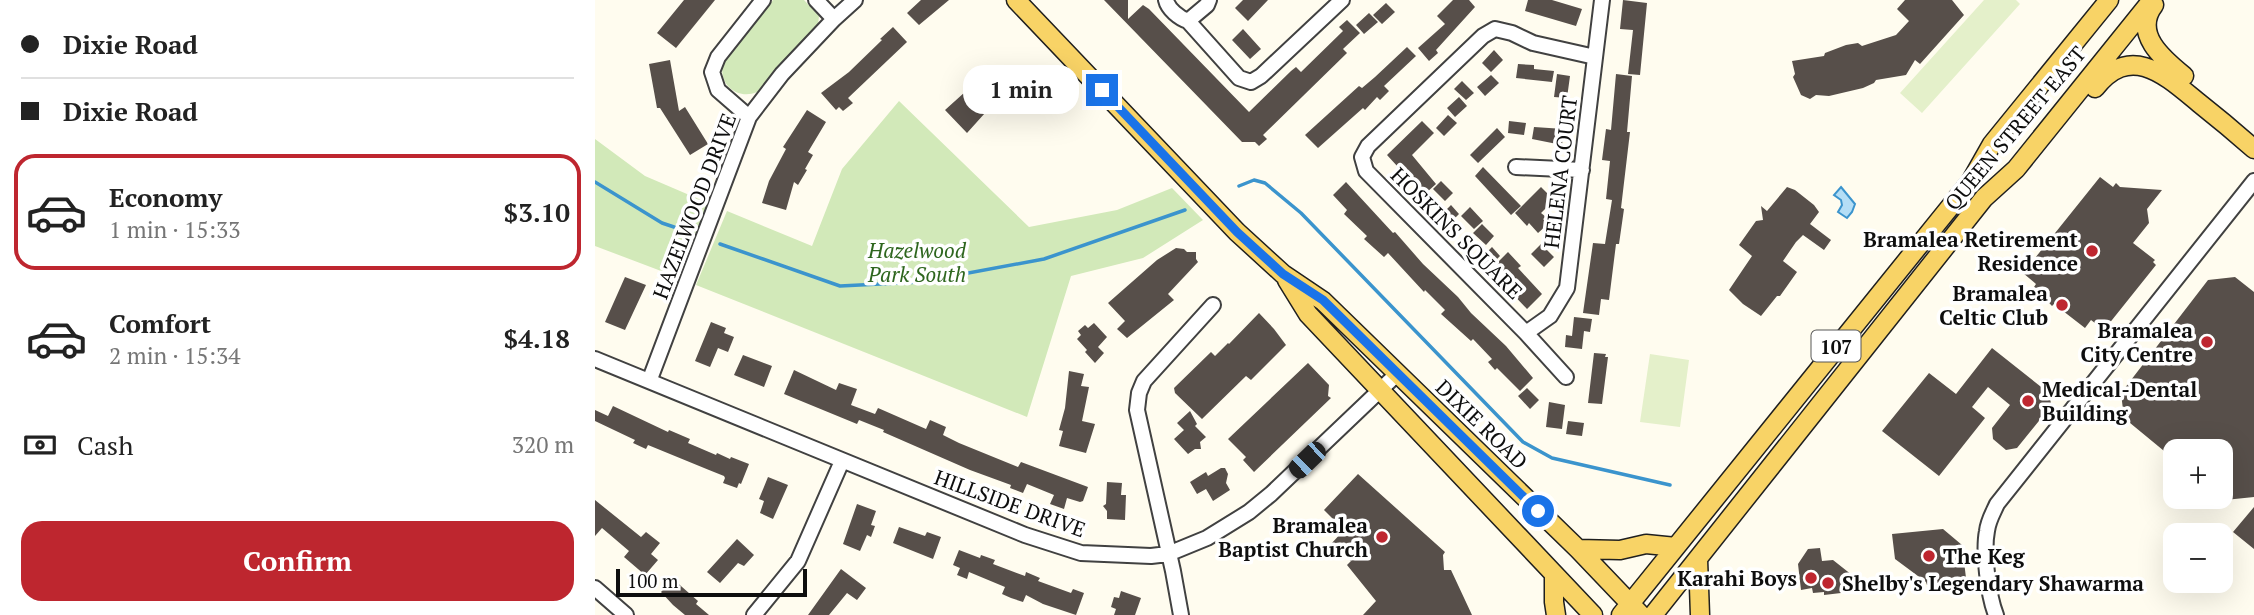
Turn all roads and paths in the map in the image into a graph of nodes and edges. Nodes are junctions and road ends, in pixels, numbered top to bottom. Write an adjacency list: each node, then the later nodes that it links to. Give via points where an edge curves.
1 (763, 0): 15 (street, via 718,57 712,72 718,90)
2 (816, 0): 12 (street)
3 (855, 0): 12 (street, HAZELWOOD DRIVE)
4 (1016, 0): 22 (main road, DIXIE ROAD, via 1237,232)
5 (1165, 0): 13 (street)
6 (1209, 0): 13 (street)
7 (1342, 0): 13 (street, via 1251,82 1240,78)
8 (1602, 0): 14 (street, HELENA COURT)
9 (2109, 0): 31 (main road, QUEEN STREET EAST / 107, via 1992,144 1971,181)
10 (2152, 0): 19 (main road, QUEEN STREET EAST / 107)
11 (2158, 0): 16 (main road, via 2151,9 2147,32 2158,53)
12 (834, 19): 15 (street, HAZELWOOD DRIVE)
13 (1188, 21)
14 (1595, 57): 20 (street, HELENA COURT); 24 (street, HOSKINS SQUARE, via 1495,29 1368,146 1362,157 1366,171)
15 (749, 117): 28 (street, HAZELWOOD DRIVE)
16 (2254, 134)
17 (2254, 149): 19 (main road, via 2157,70 2127,65 2107,73 2039,157)
18 (1516, 167): 20 (street)
19 (2016, 169): 34 (main road, QUEEN STREET EAST / 107, via 1984,198)
20 (1582, 170): 24 (street, HELENA COURT, via 1567,288 1550,316)
21 (2254, 181): 45 (street, via 1997,504 1986,541)
22 (1283, 274): 26 (main road, DIXIE ROAD, via 1323,300); 29 (main road, DIXIE ROAD, via 1308,314)
23 (1213, 305): 33 (street, via 1144,381 1139,393 1137,410)
24 (1525, 333): 27 (street)
25 (595, 359): 28 (street, HILLSIDE DRIVE)
26 (1398, 373): 29 (street, HILLSIDE DRIVE); 32 (main road, DIXIE ROAD)
27 (1566, 377)
28 (650, 379): 30 (street, HILLSIDE DRIVE)
29 (1380, 390): 33 (street, HILLSIDE DRIVE, via 1249,512 1207,538); 35 (main road, DIXIE ROAD)
30 (842, 461): 33 (street, HILLSIDE DRIVE, via 1081,553); 39 (street, via 797,561)
31 (1676, 547): 32 (main road, via 1646,544 1620,550); 37 (main road, QUEEN STREET EAST / 107)
32 (1578, 549): 37 (main road, DIXIE ROAD)
33 (1168, 554): 40 (street)
34 (1698, 559): 43 (main road, QUEEN STREET EAST / 107); 44 (main road)
35 (1554, 573): 41 (main road); 42 (main road, DIXIE ROAD)
36 (595, 588): 38 (street)
37 (1631, 611)
38 (626, 615)
39 (754, 615)
40 (1181, 615)
41 (1556, 615)
42 (1593, 615)
43 (1653, 615)
44 (1700, 615)
45 (1996, 615)

